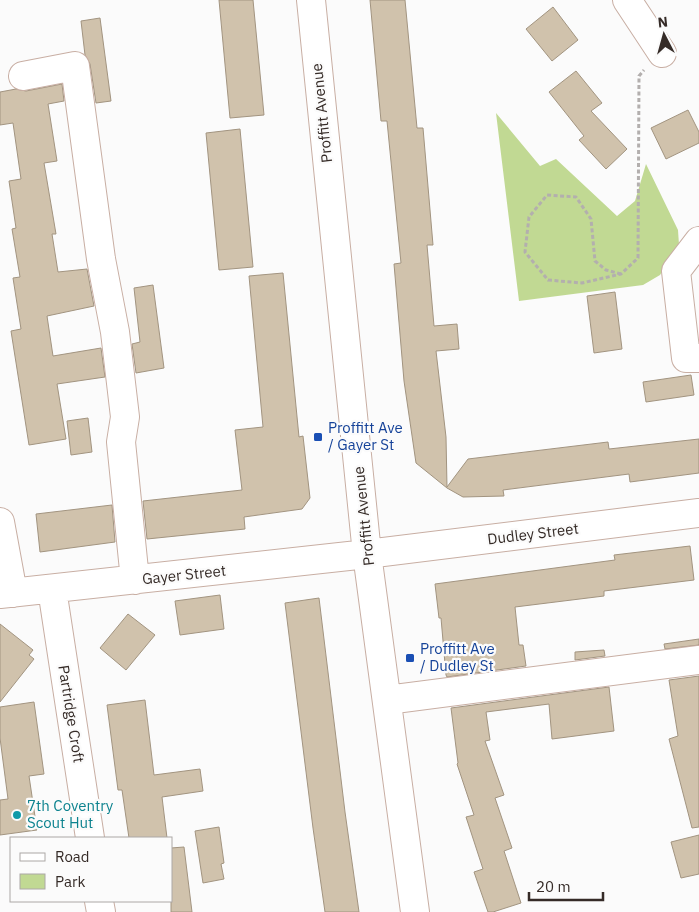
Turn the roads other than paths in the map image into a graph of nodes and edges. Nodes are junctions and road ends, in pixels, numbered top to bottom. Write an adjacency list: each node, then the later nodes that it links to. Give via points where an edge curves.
1 (311, 0): 9 (street, Proffitt Avenue)
2 (627, 0): 3 (street)
3 (662, 53)
4 (23, 76): 10 (street, via 76,66 101,259 115,332 124,417 121,442)
5 (699, 241): 6 (street, via 676,272 686,358)
6 (699, 358)
7 (699, 513): 9 (street, Dudley Street)
8 (0, 522): 12 (street)
9 (367, 554): 10 (street, Gayer Street); 14 (street, Proffitt Avenue)
10 (135, 580): 11 (street, Gayer Street)
11 (52, 589): 12 (street, Gayer Street); 15 (street, Partridge Croft)
12 (6, 594)
13 (699, 660): 14 (street)
14 (387, 700): 16 (street, Proffitt Avenue)
15 (90, 837)
16 (415, 912)

